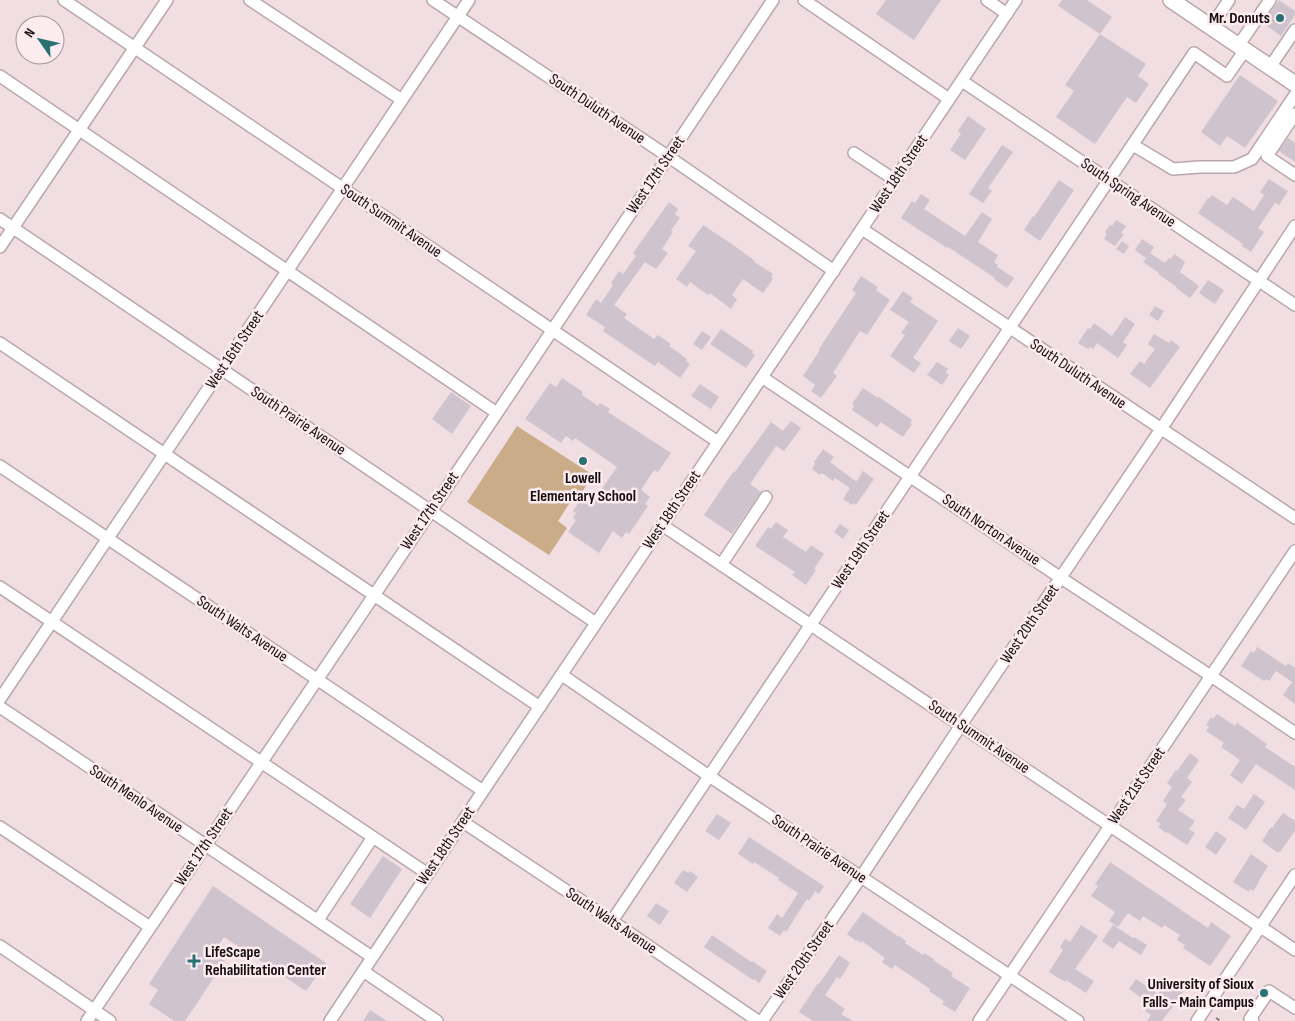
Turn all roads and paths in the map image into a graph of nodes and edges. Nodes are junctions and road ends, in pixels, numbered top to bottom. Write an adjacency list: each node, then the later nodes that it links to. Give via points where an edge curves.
1 (64, 0): 17 (street, South Summit Avenue)
2 (167, 0): 17 (street)
3 (250, 0): 25 (street)
4 (433, 0): 14 (street, South Duluth Avenue)
5 (469, 0): 14 (street, West 16th Street)
6 (773, 0): 30 (street, West 17th Street)
7 (804, 0): 24 (street)
8 (987, 0): 13 (street)
9 (1016, 0): 13 (street, West 18th Street)
10 (1170, 0): 15 (main road)
11 (1229, 0): 15 (street)
12 (1270, 0): 18 (street)
13 (1007, 14): 22 (street, West 18th Street)
14 (458, 17): 25 (street, West 16th Street); 30 (street, South Duluth Avenue)
15 (1210, 27): 18 (main road)
16 (1295, 30): 19 (street)
17 (134, 48): 27 (street); 34 (street, South Summit Avenue)
18 (1241, 48): 19 (main road); 28 (street, West 19th Street, via 1227,76 1194,54)
19 (1270, 67): 21 (main road)
20 (0, 76): 27 (street)
21 (1293, 79)
22 (962, 81): 24 (street, West 18th Street); 33 (street, South Spring Avenue)
23 (1295, 95): 28 (street, via 1252,159 1234,167 1173,169)
24 (949, 99): 32 (street, West 18th Street)
25 (402, 100): 34 (street, West 16th Street)
26 (1295, 114): 31 (street, via 1267,156)
27 (79, 130): 37 (street); 41 (street)
28 (1133, 145): 33 (street, West 19th Street)
29 (854, 153): 32 (street)
30 (669, 157): 40 (street, South Duluth Avenue); 45 (street, West 17th Street)
31 (1295, 174)
32 (895, 180): 38 (street, West 18th Street)
33 (1109, 180): 42 (street, South Spring Avenue); 44 (street, West 19th Street)
34 (344, 188): 41 (street, West 16th Street); 45 (street, South Summit Avenue)
35 (0, 219): 37 (street, South Prairie Avenue)
36 (1295, 226): 42 (street, West 20th Street)
37 (13, 228): 39 (street); 47 (street, South Prairie Avenue)
38 (862, 229): 40 (street, West 18th Street); 44 (street, South Duluth Avenue)
39 (0, 247)
40 (834, 271): 48 (street, West 18th Street)
41 (288, 272): 47 (street, West 16th Street); 49 (street)
42 (1258, 280): 43 (street, South Spring Avenue); 50 (street, West 20th Street)
43 (1295, 305)
44 (1010, 328): 50 (street, South Duluth Avenue); 54 (street, West 19th Street)
45 (552, 330): 49 (street, West 17th Street); 51 (street, South Summit Avenue)
46 (0, 343): 52 (street)
47 (222, 370): 52 (street, West 16th Street); 56 (street, South Prairie Avenue)
48 (762, 377): 51 (street, West 18th Street); 54 (street, South Norton Avenue)
49 (497, 413): 56 (street, West 17th Street)
50 (1161, 429): 57 (street, South Duluth Avenue); 62 (street, West 20th Street)
51 (718, 442): 58 (street, West 18th Street)
52 (164, 455): 59 (street, West 16th Street); 64 (street)
53 (0, 466): 59 (street, South Walts Avenue)
54 (911, 476): 62 (street, South Norton Avenue); 67 (street, West 19th Street)
55 (766, 497): 61 (street)
56 (430, 510): 64 (street, West 17th Street); 66 (street, South Prairie Avenue)
57 (1295, 518)
58 (662, 525): 61 (street, South Summit Avenue); 66 (street, West 18th Street)
59 (107, 539): 65 (street, West 16th Street); 70 (street, South Walts Avenue)
60 (1295, 551): 69 (street, West 21st Street)
61 (722, 564): 67 (street, South Summit Avenue)
62 (1061, 578): 69 (street, South Norton Avenue); 74 (street, West 20th Street)
63 (0, 586): 65 (street)
64 (374, 595): 70 (street, West 17th Street); 73 (street)
65 (52, 622): 71 (street, West 16th Street); 76 (street)
66 (596, 623): 68 (street, West 18th Street)
67 (811, 624): 74 (street, South Summit Avenue); 77 (street, West 19th Street)
68 (562, 675): 73 (street, West 18th Street); 77 (street, South Prairie Avenue)
69 (1212, 676): 75 (street, South Norton Avenue); 80 (street, West 21st Street)
70 (317, 679): 76 (street, West 17th Street); 78 (street, South Walts Avenue)
71 (0, 699)
72 (0, 707): 83 (street, South Menlo Avenue)
73 (540, 707): 78 (street, West 18th Street)
74 (961, 725): 80 (street, South Summit Avenue); 86 (street, West 20th Street)
75 (1295, 733)
76 (261, 762): 82 (street); 83 (street, West 17th Street)
77 (709, 776): 86 (street, South Prairie Avenue); 88 (street, West 19th Street)
78 (483, 791): 79 (street, West 18th Street)
79 (463, 822): 84 (street, West 18th Street); 88 (street, South Walts Avenue)
80 (1111, 826): 89 (street, South Summit Avenue); 95 (street, West 21st Street)
81 (0, 827): 90 (street)
82 (373, 837): 84 (street); 87 (street)
83 (205, 845): 87 (street, South Menlo Avenue); 90 (street, West 17th Street)
84 (428, 874): 93 (street, West 18th Street)
85 (1295, 875): 89 (street)
86 (861, 877): 95 (street, South Prairie Avenue); 104 (street, West 20th Street)
87 (318, 920): 93 (street, South Menlo Avenue)
88 (612, 921): 103 (street, South Walts Avenue)
89 (1260, 927): 92 (street, South Summit Avenue); 107 (street)
90 (150, 928): 97 (street, West 17th Street)
91 (0, 946): 97 (street)
92 (1295, 950)
93 (372, 957): 94 (street, West 18th Street)
94 (363, 971): 101 (street, West 18th Street); 102 (street)
95 (1009, 975): 105 (street, West 21st Street); 106 (street, South Prairie Avenue)
96 (1295, 1008): 109 (street, via 1269,991 1250,1019)
97 (94, 1010): 99 (street, West 17th Street); 100 (street)
98 (1216, 1018): 108 (path)
99 (87, 1021)
100 (110, 1021)
101 (330, 1021)
102 (437, 1021)
103 (758, 1021)
104 (762, 1021)
105 (979, 1021)
106 (1078, 1021)
107 (1198, 1021)
108 (1221, 1021)
109 (1253, 1021)

